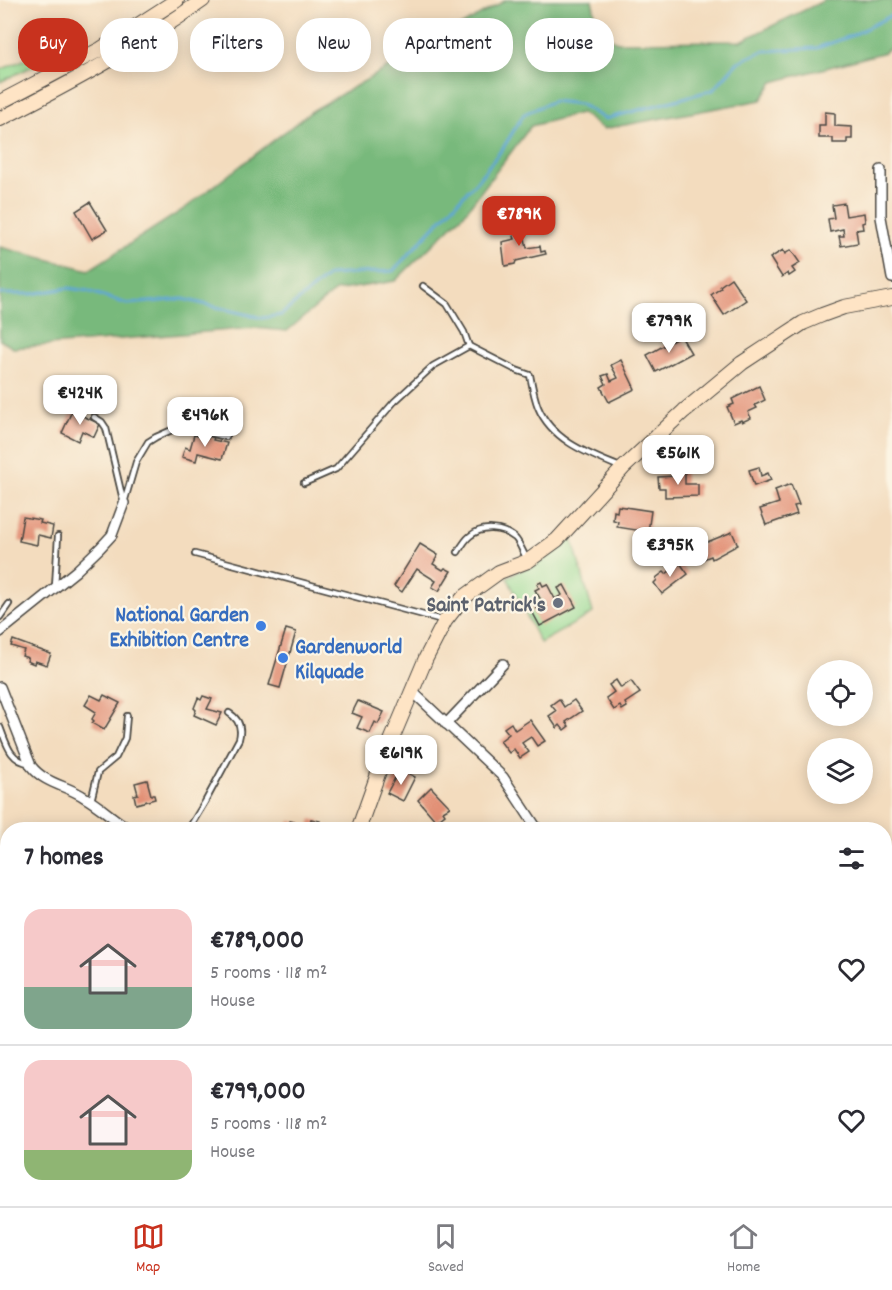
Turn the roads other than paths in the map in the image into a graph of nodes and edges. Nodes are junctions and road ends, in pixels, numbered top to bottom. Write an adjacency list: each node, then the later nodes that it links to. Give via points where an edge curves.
1 (177, 0): 3 (street, via 101,50)
2 (203, 0): 4 (street, via 120,56)
3 (0, 102)
4 (0, 119)
5 (881, 170): 6 (street, via 881,217)
6 (892, 278)
7 (423, 286): 9 (lane, via 447,304)
8 (892, 298): 12 (street, via 844,307 803,323 742,363)
9 (469, 346): 12 (lane, via 530,375 538,409 568,444); 13 (lane, via 433,366 394,402 336,469)
10 (94, 417): 14 (lane, via 106,428)
11 (226, 436): 14 (lane, via 181,426 148,442 136,462)
12 (623, 468): 18 (street, via 557,540)
13 (304, 483)
14 (124, 503): 19 (street, via 112,535)
15 (58, 536): 19 (lane)
16 (458, 552): 18 (lane, via 469,537 490,528 516,539)
17 (195, 554): 22 (lane)
18 (528, 561): 22 (street, via 499,572 463,598)
19 (55, 587): 23 (street)
20 (9, 604): 21 (lane)
21 (0, 617)
22 (445, 621): 26 (street)
23 (0, 632)
24 (503, 664): 29 (street)
25 (0, 687): 31 (street)
26 (413, 692): 29 (street); 35 (street)
27 (229, 713): 34 (lane, via 237,719 239,739)
28 (127, 716): 32 (lane, via 125,738 116,757 98,772)
29 (446, 724): 36 (street, via 503,777)
30 (0, 727): 31 (lane, via 13,756)
31 (30, 763): 32 (street, via 42,779)
32 (91, 801): 33 (street)
33 (118, 822)
34 (192, 822)
35 (361, 822)
36 (533, 822)

